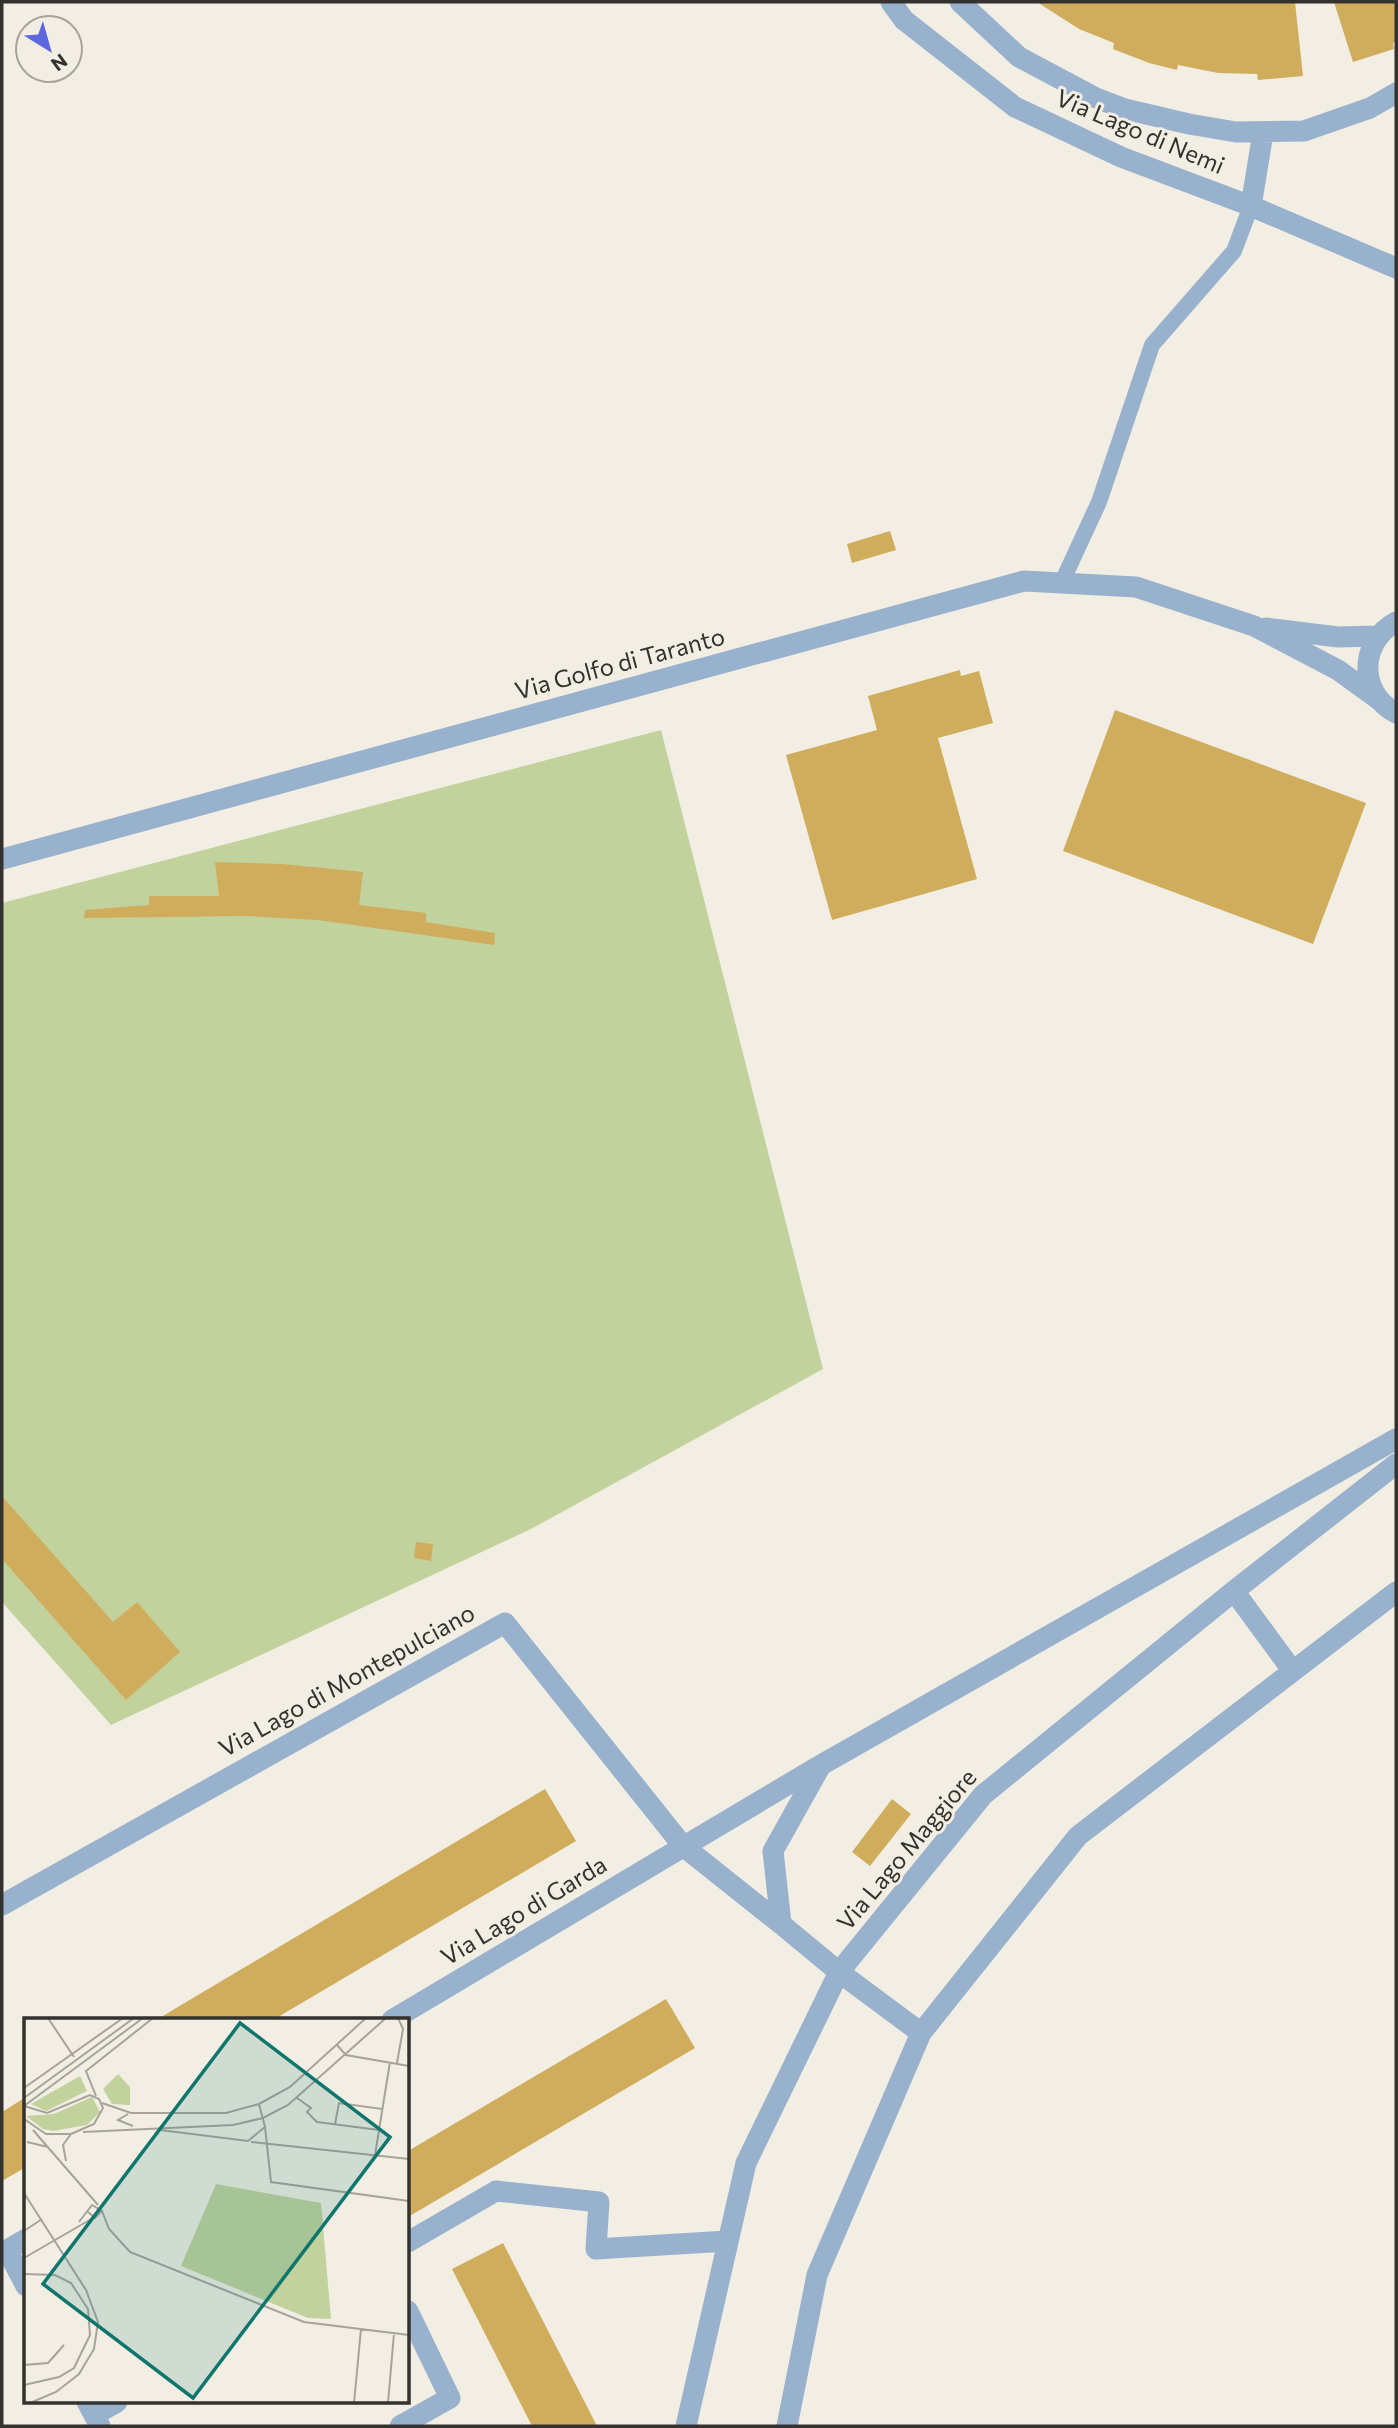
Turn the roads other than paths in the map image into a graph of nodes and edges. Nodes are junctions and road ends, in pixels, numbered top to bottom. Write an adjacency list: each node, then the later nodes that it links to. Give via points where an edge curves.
1 (891, 2): 5 (street, Via Lago di Nemi, via 904,20 1014,107 1121,158)
2 (960, 2): 4 (street, Via Lago di Nemi, via 1019,57 1096,98 1189,124)
3 (1396, 93): 4 (street, Via Lago di Nemi, via 1370,108 1304,131)
4 (1263, 132): 5 (street)
5 (1251, 206): 6 (street, Via Lago di Nemi); 7 (lane, via 1234,251 1152,345 1099,502)
6 (1396, 268)
7 (1062, 582): 9 (street, Via Golfo di Taranto, via 1136,587); 13 (street, Via Golfo di Taranto, via 1024,581)
8 (1396, 622): 10 (street)
9 (1254, 626): 10 (street, Via Golfo di Taranto); 11 (street, Via Golfo di Taranto, via 1338,670)
10 (1378, 636): 11 (street, via 1367,668)
11 (1378, 699): 12 (street, Via Golfo di Taranto)
12 (1396, 713)
13 (2, 859)
14 (1396, 1439): 19 (street, Via Lago di Garda)
15 (1396, 1464): 16 (street, Via Lago Maggiore)
16 (1234, 1591): 18 (street); 23 (street, Via Lago Maggiore, via 983,1795)
17 (1396, 1592): 18 (street)
18 (1292, 1670): 25 (street, via 1078,1836)
19 (821, 1765): 20 (street, Via Lago di Garda); 22 (street, via 773,1851)
20 (684, 1846): 21 (street, Via Lago di Montepulciano, via 505,1623); 22 (street); 24 (street, Via Lago di Garda)
21 (2, 1905)
22 (781, 1924): 23 (street)
23 (839, 1972): 25 (street); 28 (street, Via Lago Maggiore, via 746,2163)
24 (394, 2018)
25 (921, 2033): 36 (street, via 817,2275)
26 (24, 2240): 29 (street)
27 (410, 2241): 28 (street, via 496,2191 599,2202 596,2249)
28 (727, 2241): 35 (street, Via Lago Maggiore)
29 (5, 2252): 30 (street)
30 (24, 2283)
31 (410, 2315): 34 (street, via 450,2398)
32 (113, 2404): 33 (street)
33 (94, 2414)
34 (400, 2426)
35 (686, 2426)
36 (787, 2426)

